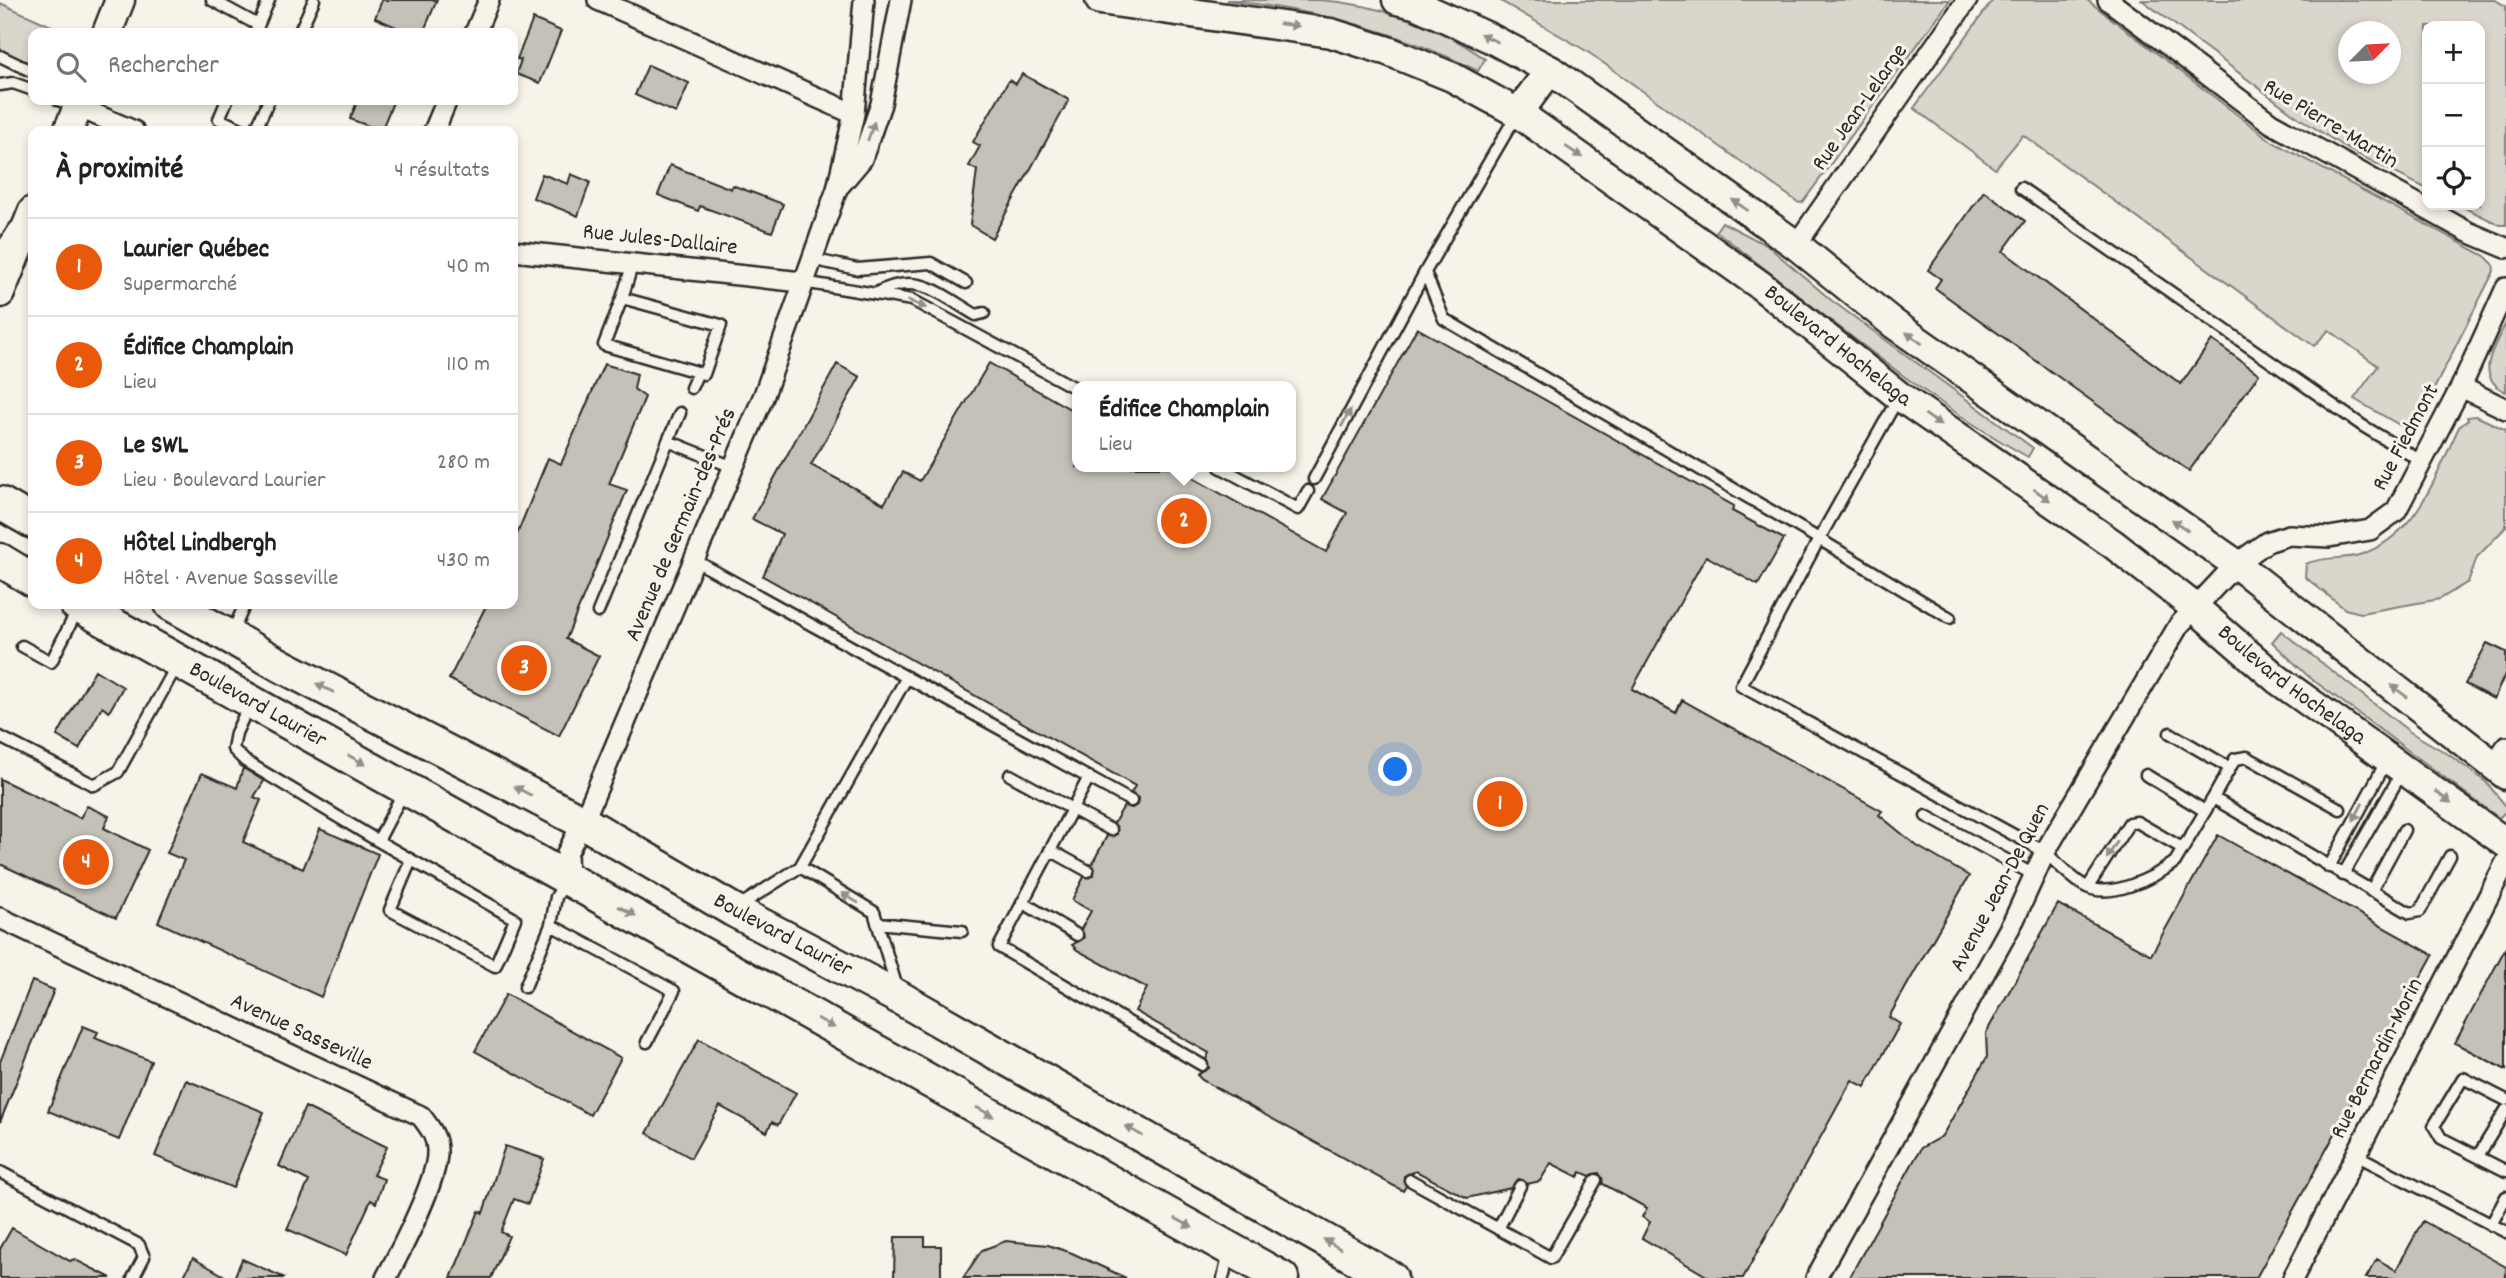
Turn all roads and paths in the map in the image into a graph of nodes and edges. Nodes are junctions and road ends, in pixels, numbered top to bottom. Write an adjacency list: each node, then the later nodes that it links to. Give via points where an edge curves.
1 (120, 0): 13 (main road)
2 (212, 0): 14 (lane)
3 (269, 0): 15 (lane)
4 (313, 0): 16 (lane)
5 (489, 0): 17 (street)
6 (598, 0): 28 (street)
7 (864, 0): 28 (street, Avenue de Germain-des-Prés)
8 (901, 0): 33 (street, Avenue de Germain-des-Prés, one-way to 8, via 862,159 877,115)
9 (1100, 0): 27 (main road, Boulevard Hochelaga, one-way to 27, via 1331,33 1452,77)
10 (1397, 0): 20 (main road, one-way to 10, via 1490,38)
11 (1967, 0): 36 (street, Rue Jean-Lelarge)
12 (2108, 0): 37 (street, Rue Pierre-Martin, via 2271,123 2468,232)
13 (109, 28)
14 (255, 28)
15 (257, 28)
16 (301, 28)
17 (477, 28)
18 (0, 57): 19 (lane)
19 (28, 70)
20 (1550, 70): 27 (main road); 36 (main road, one-way to 20)
21 (0, 85): 22 (lane)
22 (28, 88)
23 (225, 105): 30 (lane, via 219,119)
24 (267, 105): 31 (lane)
25 (445, 105): 32 (street)
26 (71, 108): 29 (street)
27 (1518, 113): 42 (lane); 54 (main road, Boulevard Hochelaga, one-way to 54, via 1760,285)
28 (854, 114): 33 (street, Avenue de Germain-des-Prés)
29 (120, 126)
30 (234, 126)
31 (257, 126)
32 (436, 126)
33 (837, 188): 39 (street, Avenue de Germain-des-Prés)
34 (2021, 188): 58 (lane, via 2363,426)
35 (28, 223): 41 (main road); 46 (main road)
36 (1796, 245): 68 (main road, one-way to 36, via 1894,324)
37 (2506, 248)
38 (518, 251): 40 (street, Rue Jules-Dallaire)
39 (811, 259): 43 (street, Avenue de Germain-des-Prés); 44 (lane, via 857,269 931,262)
40 (634, 263): 43 (street, Rue Jules-Dallaire); 48 (lane)
41 (0, 270)
42 (1425, 272): 61 (lane, one-way to 42); 65 (lane, via 1444,320)
43 (803, 282): 47 (lane); 59 (street, Avenue de Germain-des-Prés, via 764,395)
44 (966, 283)
45 (2506, 288): 52 (street, Rue Fiedmont)
46 (0, 293)
47 (875, 294): 49 (lane, via 907,282 925,285 976,315); 51 (lane, one-way to 51, via 912,300)
48 (622, 298): 50 (lane, via 604,345); 50 (lane, via 721,325 704,374)
49 (984, 313)
50 (698, 372): 53 (lane)
51 (1072, 386)
52 (2461, 387): 55 (street); 58 (street, Rue Fiedmont)
53 (691, 388)
54 (1899, 396): 65 (lane); 70 (main road, Boulevard Hochelaga, one-way to 70, via 2113,544)
55 (2506, 409)
56 (680, 413): 57 (lane)
57 (668, 441): 59 (lane); 75 (lane)
58 (2421, 461): 68 (street, Rue Fiedmont, via 2396,511 2370,530 2329,537 2289,535 2267,542)
59 (733, 467): 66 (street, Avenue de Germain-des-Prés)
60 (1229, 472): 62 (lane, via 1298,509)
61 (1314, 479)
62 (1308, 491)
63 (0, 503): 64 (main road)
64 (28, 519)
65 (1819, 539): 76 (lane); 104 (lane, via 1741,686)
66 (693, 560): 80 (lane); 97 (street, Avenue de Germain-des-Prés)
67 (1, 564): 69 (main road)
68 (2236, 564): 70 (street, Rue Fiedmont); 84 (main road, one-way to 68)
69 (28, 578)
70 (2194, 607): 85 (main road, Boulevard Hochelaga, via 2277,679); 104 (street, Avenue Jean-De Quen)
71 (76, 609): 78 (lane, via 51,662)
72 (85, 609): 79 (main road, Boulevard Laurier)
73 (180, 609): 77 (main road, Boulevard Laurier)
74 (243, 609): 77 (lane)
75 (598, 612)
76 (1950, 618)
77 (231, 637): 97 (main road, Boulevard Laurier, one-way to 77)
78 (22, 646)
79 (179, 662): 81 (main road, Boulevard Laurier); 83 (lane, via 118,772 94,785)
80 (907, 677): 89 (lane); 108 (lane)
81 (250, 701): 90 (main road, Boulevard Laurier, one-way to 90); 100 (lane, via 233,749 245,761)
82 (2170, 733): 86 (lane)
83 (0, 737)
84 (2502, 762)
85 (2396, 764): 101 (main road, Boulevard Hochelaga, one-way to 101); 109 (lane, one-way to 109); 111 (lane)
86 (2230, 768): 91 (lane); 94 (lane, via 2235,759 2247,757)
87 (1010, 775): 93 (lane)
88 (2146, 775): 95 (lane)
89 (1089, 777): 92 (lane); 93 (lane)
90 (406, 788): 100 (lane); 113 (main road, Boulevard Laurier)
91 (2212, 800): 95 (lane); 109 (lane)
92 (1132, 801)
93 (1072, 809): 98 (lane); 103 (lane)
94 (2340, 809)
95 (2205, 811): 102 (lane)
96 (1926, 816): 112 (lane)
97 (583, 822): 113 (street, Avenue de Germain-des-Prés, via 567,853); 117 (main road, Boulevard Laurier)
98 (1111, 830)
99 (2404, 830): 115 (lane)
100 (378, 841): 106 (lane)
101 (2506, 843)
102 (2182, 848): 114 (lane, via 2166,869 2115,890); 114 (lane, one-way to 114, via 2137,822 2129,823)
103 (1050, 850): 110 (lane); 116 (lane)
104 (2045, 852): 112 (street, Avenue Jean-De Quen); 114 (lane)
105 (2450, 856): 115 (lane, via 2416,914)
106 (411, 860): 106 (lane, via 515,919 495,966 390,910)
107 (2506, 862): 129 (street, Rue Bernardin-Morin)
108 (800, 867): 117 (lane); 119 (lane, one-way to 108, via 874,912)
109 (2329, 867): 111 (lane)
110 (1088, 871)
111 (2343, 875): 115 (lane)
112 (2034, 876): 136 (street, Avenue Jean-De Quen)
113 (568, 878): 120 (lane, via 556,897); 141 (main road, Boulevard Laurier, one-way to 141)
114 (2088, 887)
115 (2371, 891)
116 (1023, 902): 122 (lane); 126 (lane, via 999,947)
117 (733, 910): 124 (main road, Boulevard Laurier)
118 (0, 918): 143 (street, Avenue Sasseville, via 421,1116 434,1134 438,1152 431,1179)
119 (877, 923): 121 (lane); 124 (lane)
120 (551, 925): 123 (lane); 125 (lane, via 674,991)
121 (962, 931)
122 (1077, 935)
123 (525, 987)
124 (900, 998): 145 (main road, Boulevard Laurier, one-way to 124)
125 (647, 1042)
126 (1202, 1065)
127 (2506, 1100): 130 (lane, via 2463,1078 2434,1126 2441,1138)
128 (2506, 1110): 130 (lane)
129 (2356, 1155): 138 (lane); 148 (street, Rue Bernardin-Morin)
130 (2478, 1156): 131 (lane)
131 (2506, 1171)
132 (0, 1172): 142 (lane, via 139,1245 144,1257)
133 (1410, 1180): 139 (lane)
134 (1596, 1180): 139 (lane, via 1551,1258)
135 (1520, 1186): 139 (lane)
136 (1858, 1197): 146 (street, Avenue Jean-De Quen); 147 (street, Avenue Jean-De Quen)
137 (2506, 1197): 138 (lane)
138 (2491, 1225): 140 (lane)
139 (1498, 1229)
140 (2506, 1232)
141 (1227, 1264): 144 (main road, Boulevard Laurier)
142 (134, 1278)
143 (386, 1278)
144 (1282, 1278)
145 (1391, 1278)
146 (1801, 1278)
147 (1816, 1278)
148 (2293, 1278)

